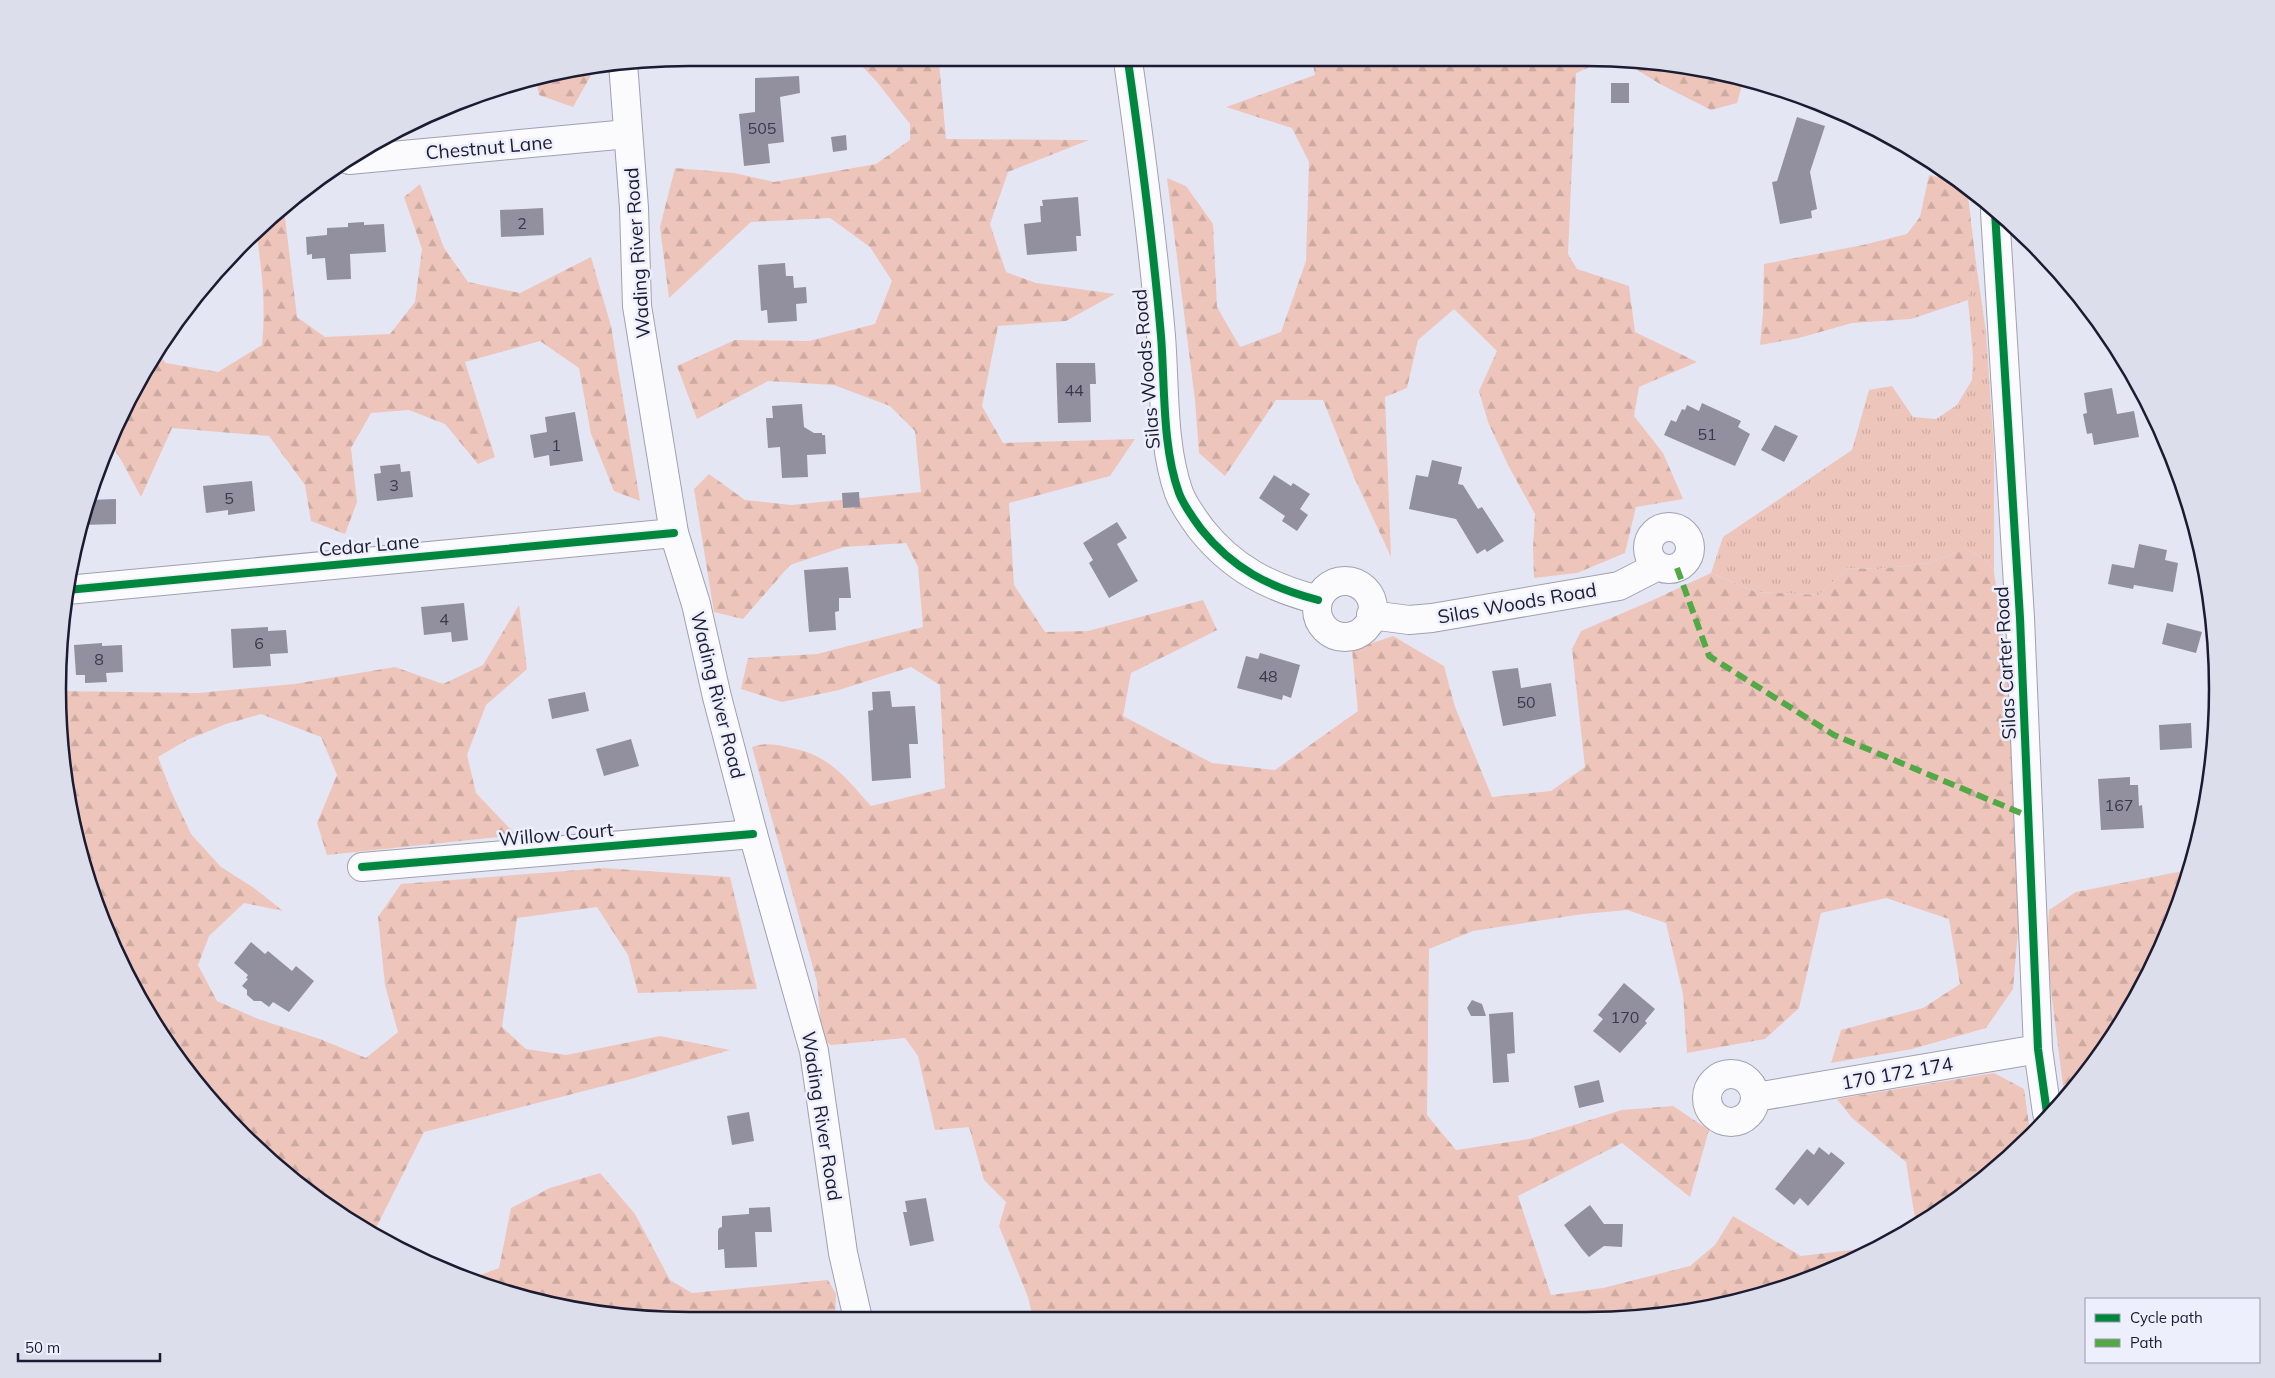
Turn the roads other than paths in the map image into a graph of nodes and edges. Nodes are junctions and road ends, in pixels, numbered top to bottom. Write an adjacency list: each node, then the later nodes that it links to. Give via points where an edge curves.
1 (1129, 66): 9 (street, Silas Woods Road, via 1161,335 1166,415 1179,494 1216,547 1236,565 1265,582)
2 (624, 70): 3 (street, Wading River Road)
3 (628, 134): 4 (street, Chestnut Lane); 6 (street, Wading River Road, via 637,306)
4 (364, 159)
5 (1995, 220): 13 (street, Silas Carter Road, via 2020,618)
6 (674, 533): 8 (street, Cedar Lane); 11 (street, Wading River Road, via 696,604)
7 (1658, 566): 10 (street, Silas Woods Road, via 1619,586 1432,618 1409,620)
8 (75, 589)
9 (1318, 600): 10 (street, via 1329,586 1346,581 1355,583 1369,594); 10 (street, via 1318,618 1330,632 1339,636 1357,634)
10 (1371, 615)
11 (753, 834): 12 (street, Willow Court); 16 (street, Wading River Road, via 814,1051 843,1254)
12 (362, 867)
13 (2038, 1049): 14 (street, 170 172 174); 15 (street, Silas Carter Road)
14 (1756, 1097)
15 (2046, 1108)
16 (856, 1312)

